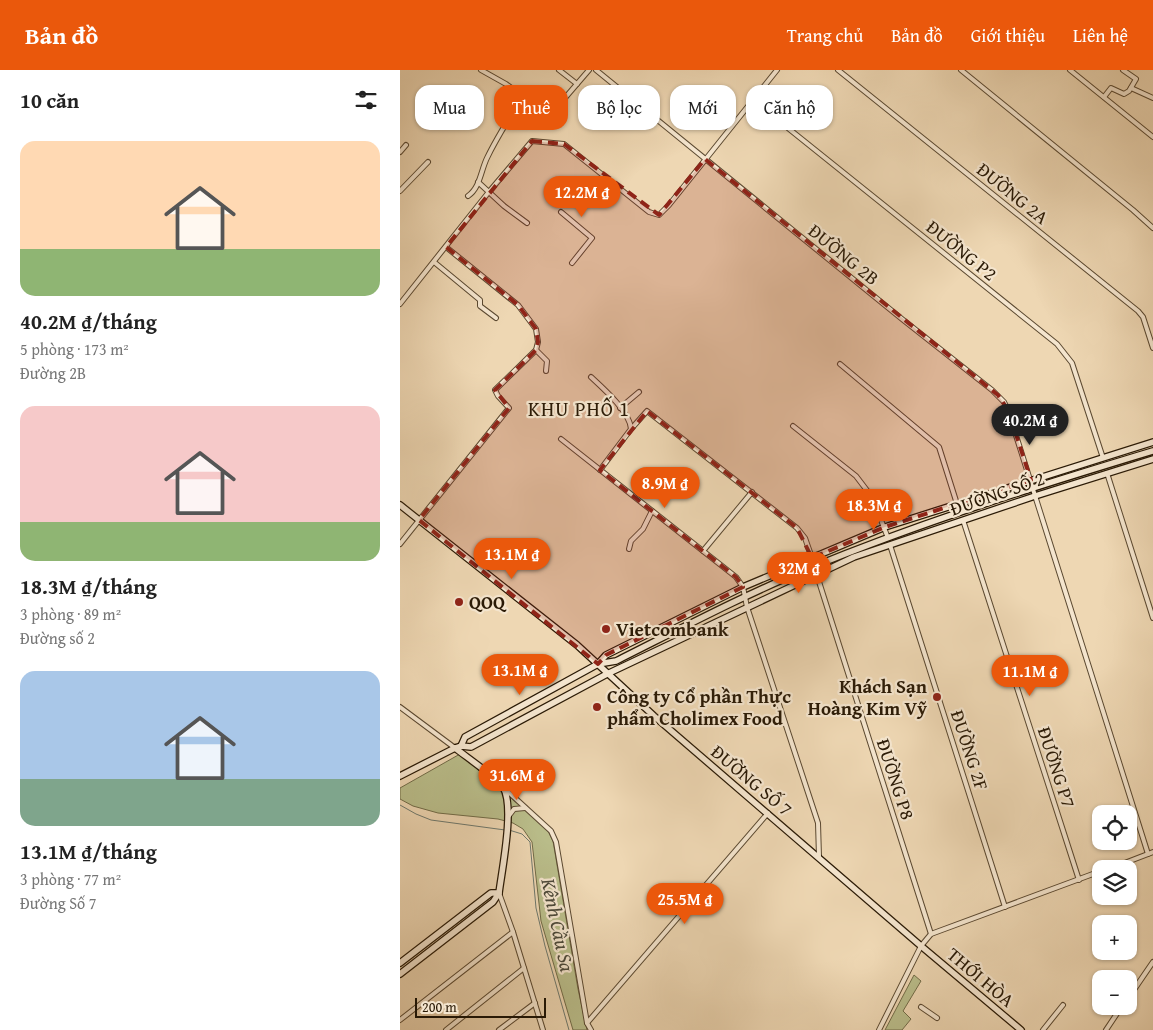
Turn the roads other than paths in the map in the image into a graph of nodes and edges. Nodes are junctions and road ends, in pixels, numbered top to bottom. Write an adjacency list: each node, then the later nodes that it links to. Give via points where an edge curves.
1 (481, 70): 11 (street)
2 (559, 70): 10 (street)
3 (589, 70): 10 (street)
4 (596, 70): 23 (street, ĐƯỜNG 2B)
5 (777, 70): 12 (street)
6 (838, 70): 37 (street, ĐƯỜNG 2A, via 1138,311)
7 (961, 70): 31 (street)
8 (1070, 70): 15 (street)
9 (1123, 70): 13 (street, via 1135,76)
10 (577, 84): 14 (street)
11 (507, 85)
12 (765, 85)
13 (1131, 88): 15 (street, via 1124,94 1111,88); 16 (street)
14 (568, 96)
15 (1104, 97): 20 (street)
16 (1153, 98)
17 (746, 109): 23 (street)
18 (503, 130): 25 (street)
19 (790, 130): 49 (street, ĐƯỜNG P2, via 1058,344 1072,363)
20 (1153, 137)
21 (406, 145): 22 (street)
22 (400, 152)
23 (705, 159): 27 (street, via 658,215 564,144 532,141); 53 (street, ĐƯỜNG 2B, via 998,395 1008,410)
24 (428, 162): 26 (street)
25 (478, 182): 27 (street); 28 (street)
26 (400, 192)
27 (488, 192): 30 (street); 32 (street)
28 (468, 196)
29 (561, 212): 34 (street, via 592,238)
30 (527, 223)
31 (1153, 228)
32 (446, 247): 33 (street); 38 (street, via 518,305 536,329)
33 (434, 262): 35 (street); 36 (street, via 480,300 480,306)
34 (572, 263)
35 (400, 304)
36 (496, 318)
37 (1153, 348)
38 (536, 350): 40 (street, via 546,360); 60 (street, via 495,390 509,408)
39 (840, 364): 57 (street, via 939,447)
40 (546, 370)
41 (591, 377): 43 (street)
42 (639, 392): 43 (street)
43 (620, 408): 45 (street)
44 (793, 426): 62 (street, ĐƯỜNG 2F, via 856,476 872,497)
45 (631, 429): 51 (street); 55 (street, via 647,411)
46 (561, 439): 51 (street)
47 (1153, 442): 49 (main road, ĐƯỜNG SỐ 2)
48 (1153, 451): 54 (main road, ĐƯỜNG SỐ 2)
49 (1103, 458): 53 (main road, ĐƯỜNG SỐ 2)
50 (1153, 459): 52 (main road, ĐƯỜNG SỐ 2)
51 (600, 470): 59 (street)
52 (1107, 474): 56 (main road, ĐƯỜNG SỐ 2); 74 (street)
53 (1031, 480): 54 (street, ĐƯỜNG 2B); 57 (main road, ĐƯỜNG SỐ 2)
54 (1033, 488): 56 (street, ĐƯỜNG 2B); 63 (main road, ĐƯỜNG SỐ 2)
55 (752, 492): 67 (street); 68 (street, via 797,528 805,538)
56 (1035, 496): 61 (main road, ĐƯỜNG SỐ 2); 89 (street, ĐƯỜNG 2B)
57 (957, 504): 62 (main road, ĐƯỜNG SỐ 2)
58 (400, 505): 60 (main road, ĐƯỜNG SỐ 7)
59 (652, 511): 66 (street); 67 (street)
60 (419, 520): 64 (street); 76 (main road, ĐƯỜNG SỐ 7)
61 (963, 520): 65 (main road, ĐƯỜNG SỐ 2); 93 (street, ĐƯỜNG P7)
62 (885, 527): 63 (street, ĐƯỜNG 2F); 68 (main road, ĐƯỜNG SỐ 2)
63 (888, 537): 65 (street, ĐƯỜNG 2F); 69 (main road, ĐƯỜNG SỐ 2)
64 (400, 544)
65 (890, 544): 70 (main road, ĐƯỜNG SỐ 2, via 854,556); 95 (street, ĐƯỜNG 2F)
66 (629, 548)
67 (703, 551): 71 (street, via 736,577)
68 (812, 558): 71 (main road, ĐƯỜNG SỐ 2)
69 (814, 566): 70 (street, ĐƯỜNG P8); 72 (main road, ĐƯỜNG SỐ 2)
70 (817, 574): 73 (main road, ĐƯỜNG SỐ 2); 97 (street, ĐƯỜNG P8)
71 (742, 587): 72 (street); 76 (main road, ĐƯỜNG SỐ 2, via 606,655)
72 (745, 597): 73 (street); 75 (main road, ĐƯỜNG SỐ 2)
73 (747, 607): 77 (main road, ĐƯỜNG SỐ 2); 90 (street, via 818,823)
74 (1153, 618)
75 (616, 661): 76 (main road, ĐƯỜNG SỐ 2); 77 (main road, ĐƯỜNG SỐ 2)
76 (598, 664): 77 (main road, ĐƯỜNG SỐ 7); 79 (main road, ĐƯỜNG SỐ 2, via 465,737)
77 (607, 674): 79 (main road, ĐƯỜNG SỐ 2, via 471,747); 86 (main road, ĐƯỜNG SỐ 7)
78 (400, 707): 80 (street)
79 (461, 746): 80 (main road, ĐƯỜNG SỐ 2)
80 (455, 748): 81 (main road, ĐƯỜNG SỐ 2); 82 (main road)
81 (400, 776)
82 (502, 786): 83 (street); 84 (main road)
83 (517, 800): 84 (street); 85 (street)
84 (507, 805): 87 (main road)
85 (526, 808): 87 (street, via 514,809); 110 (street, via 551,831 556,842)
86 (768, 813): 90 (main road, ĐƯỜNG SỐ 7); 110 (street)
87 (508, 819): 94 (main road)
88 (1153, 852): 89 (street)
89 (1148, 854): 91 (street)
90 (820, 857): 98 (main road, ĐƯỜNG SỐ 7)
91 (1132, 860)
92 (1092, 875): 93 (street)
93 (1079, 880): 95 (street)
94 (499, 893): 96 (street); 100 (main road, via 491,893); 102 (main road, via 493,902)
95 (1005, 907): 97 (street)
96 (513, 932): 101 (street); 109 (street)
97 (931, 934): 98 (street)
98 (921, 946): 115 (street); 116 (main road, THỚI HÒA)
99 (1153, 962): 103 (street)
100 (400, 963)
101 (524, 968): 104 (street); 111 (street)
102 (400, 974)
103 (1137, 985)
104 (534, 1003): 112 (street); 113 (street)
105 (1063, 1005): 117 (street)
106 (921, 1007): 108 (street)
107 (1116, 1015): 118 (street)
108 (937, 1018)
109 (400, 1020)
110 (587, 1023): 114 (street)
111 (446, 1030)
112 (499, 1030)
113 (543, 1030)
114 (591, 1030)
115 (879, 1030)
116 (1021, 1030)
117 (1044, 1030)
118 (1106, 1030)

